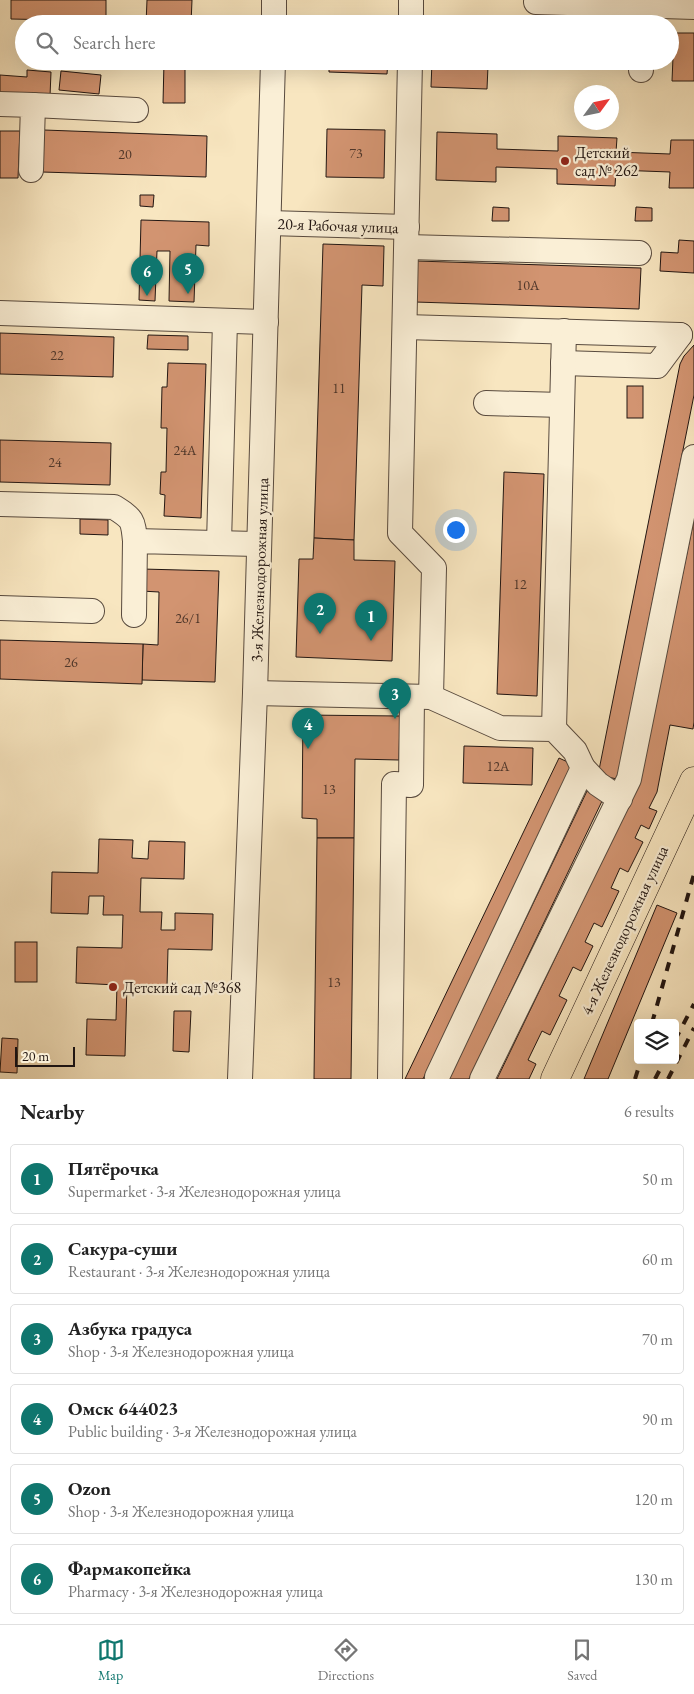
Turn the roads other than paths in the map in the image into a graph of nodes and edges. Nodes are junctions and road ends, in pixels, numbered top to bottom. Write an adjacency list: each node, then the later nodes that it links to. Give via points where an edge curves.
1 (274, 0): 6 (street)
2 (411, 0): 7 (street)
3 (536, 2): 5 (street)
4 (694, 7): 5 (street)
5 (643, 10)
6 (274, 15)
7 (411, 15)
8 (273, 70): 14 (street, 3-я Железнодорожная улица)
9 (410, 70): 15 (street)
10 (0, 104): 11 (street)
11 (33, 105): 12 (street); 13 (street)
12 (136, 110)
13 (31, 170)
14 (269, 223): 15 (street, 20-я Рабочая улица); 19 (street, 3-я Железнодорожная улица)
15 (407, 237): 16 (street, 20-я Рабочая улица); 20 (street)
16 (639, 253)
17 (0, 313): 18 (street)
18 (226, 320): 19 (street); 28 (street)
19 (266, 322): 29 (street, 3-я Железнодорожная улица)
20 (405, 327): 21 (street); 34 (street, via 400,533 434,568)
21 (564, 332): 22 (street); 22 (street, via 680,335 656,366)
22 (563, 363): 24 (street)
23 (486, 403): 24 (street)
24 (562, 405): 35 (street)
25 (694, 456): 38 (street, via 629,778)
26 (0, 504): 27 (street, via 114,508 134,523)
27 (135, 541): 28 (street); 32 (street)
28 (219, 543): 29 (street)
29 (259, 544): 33 (street, 3-я Железнодорожная улица)
30 (0, 608): 31 (street)
31 (92, 611)
32 (134, 615)
33 (255, 693): 34 (street); 40 (street, 3-я Железнодорожная улица)
34 (422, 697): 35 (street, via 500,728); 41 (street, via 411,784 394,784)
35 (554, 730): 36 (street, via 575,751)
36 (583, 768): 38 (street, via 598,784); 39 (street)
37 (694, 781): 43 (main road, 4-я Железнодорожная улица)
38 (620, 799): 42 (street)
39 (437, 1077)
40 (240, 1079)
41 (390, 1079)
42 (482, 1079)
43 (555, 1079)

